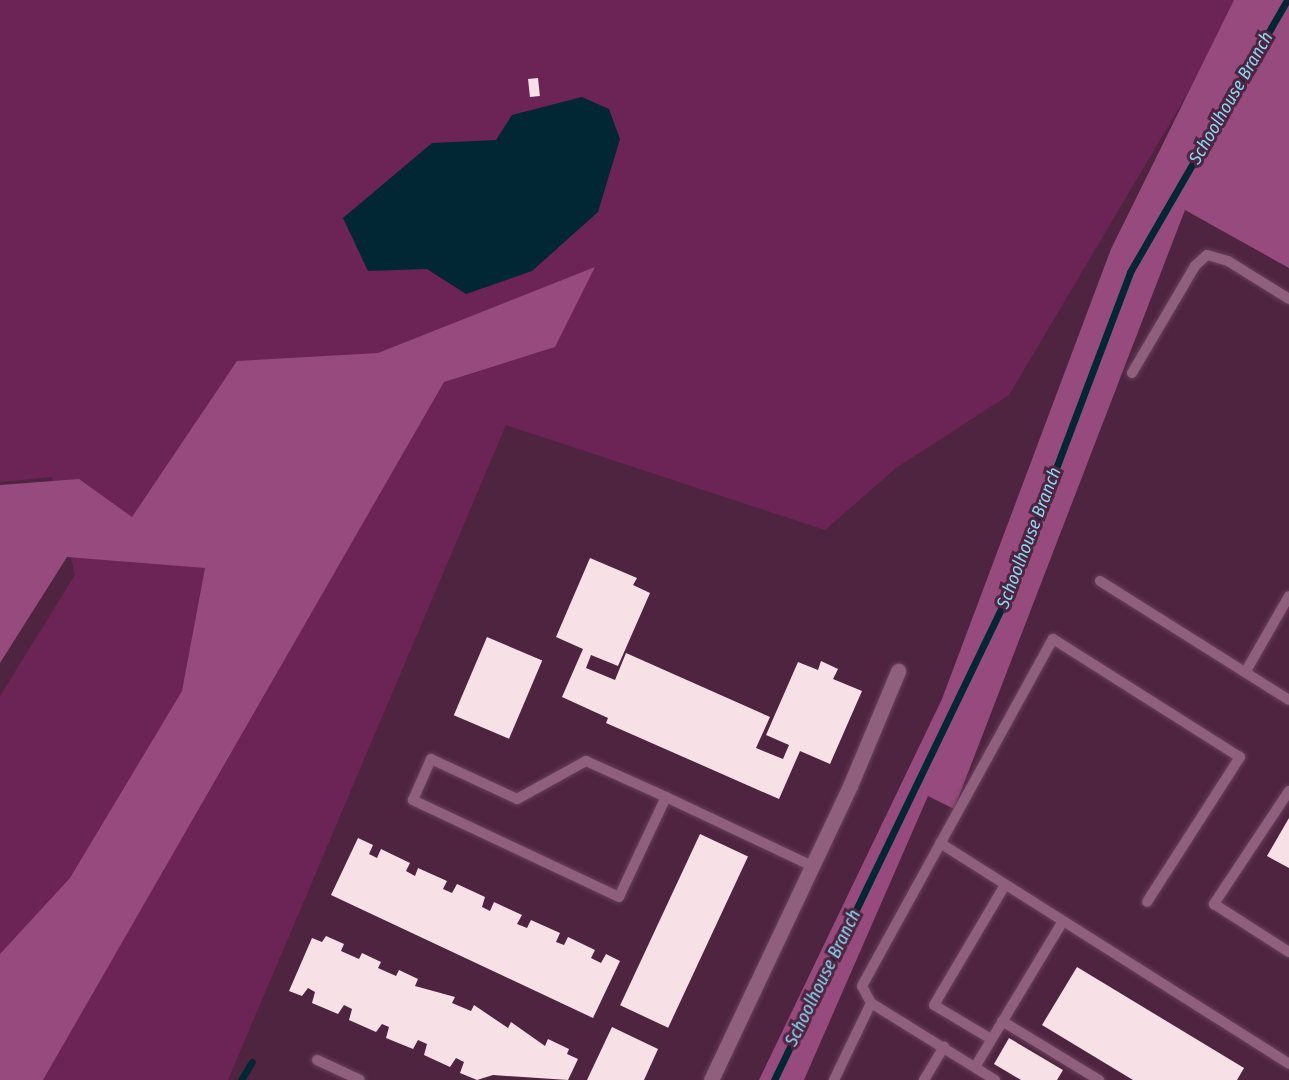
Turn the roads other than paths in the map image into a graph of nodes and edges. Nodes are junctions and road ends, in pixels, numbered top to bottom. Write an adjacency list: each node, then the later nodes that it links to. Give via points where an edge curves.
1 (1289, 299): 2 (lane, via 1228,261 1207,255 1195,266)
2 (1132, 373)
3 (1100, 581): 6 (lane)
4 (1289, 596): 6 (lane)
5 (898, 671): 11 (street)
6 (1246, 671): 7 (lane)
7 (1289, 700)
8 (1289, 791): 15 (lane, via 1214,904)
9 (666, 797): 9 (lane, via 619,897 413,800 431,759 517,799 586,761); 11 (lane)
10 (940, 843): 12 (lane); 13 (lane, via 1053,639 1240,757); 16 (lane, via 862,986)
11 (812, 866): 24 (street)
12 (1005, 885): 14 (lane); 18 (lane, via 934,1005)
13 (1147, 902)
14 (1063, 921): 17 (lane); 21 (lane)
15 (1289, 952)
16 (871, 1003): 19 (lane); 25 (lane)
17 (1002, 1021): 18 (lane); 28 (lane)
18 (991, 1039): 22 (lane)
19 (944, 1047): 22 (lane); 26 (lane)
20 (317, 1060): 23 (lane)
21 (1289, 1064)
22 (975, 1067): 27 (lane)
23 (360, 1080)
24 (711, 1080)
25 (834, 1080)
26 (924, 1080)
27 (995, 1080)
28 (1099, 1080)

